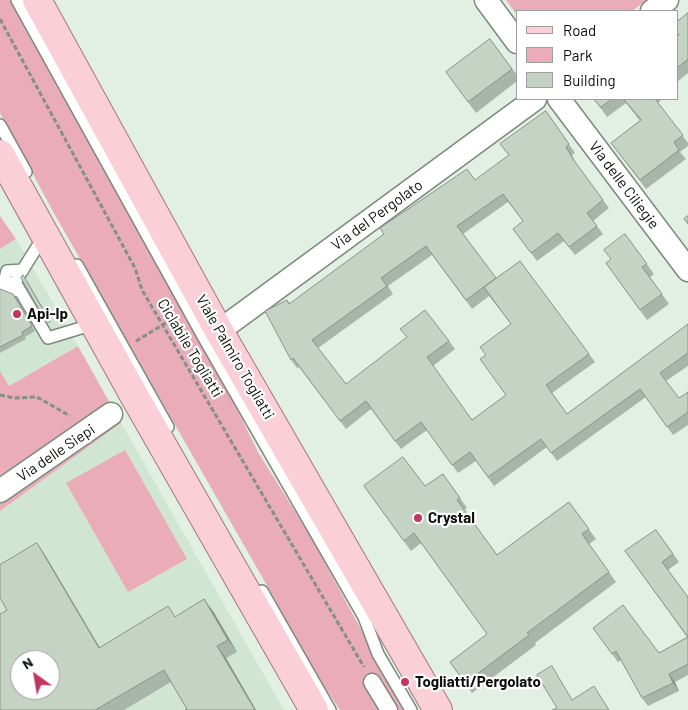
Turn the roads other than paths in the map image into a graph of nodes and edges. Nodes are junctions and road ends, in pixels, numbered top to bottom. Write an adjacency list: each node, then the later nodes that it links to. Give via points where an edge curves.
1 (17, 0): 25 (lane, Viale Palmiro Togliatti, via 204,338 364,617 378,654)
2 (37, 0): 16 (main road, Viale Palmiro Togliatti)
3 (486, 0): 6 (street)
4 (666, 0): 5 (street)
5 (653, 10)
6 (516, 41)
7 (534, 100): 16 (street, Via del Pergolato)
8 (560, 100): 14 (street, Via delle Ciliegie)
9 (0, 125): 11 (lane)
10 (0, 154): 12 (main road)
11 (30, 181)
12 (45, 234): 15 (main road); 15 (lane, via 15,282 48,338)
13 (72, 257): 18 (lane)
14 (688, 270)
15 (94, 324): 22 (main road)
16 (219, 332): 26 (main road, Viale Palmiro Togliatti)
17 (111, 414): 19 (street, Via delle Siepi)
18 (176, 441)
19 (0, 490)
20 (256, 581): 23 (lane)
21 (372, 682): 24 (street)
22 (314, 710)
23 (330, 710)
24 (389, 710)
25 (411, 710)
26 (438, 710)

